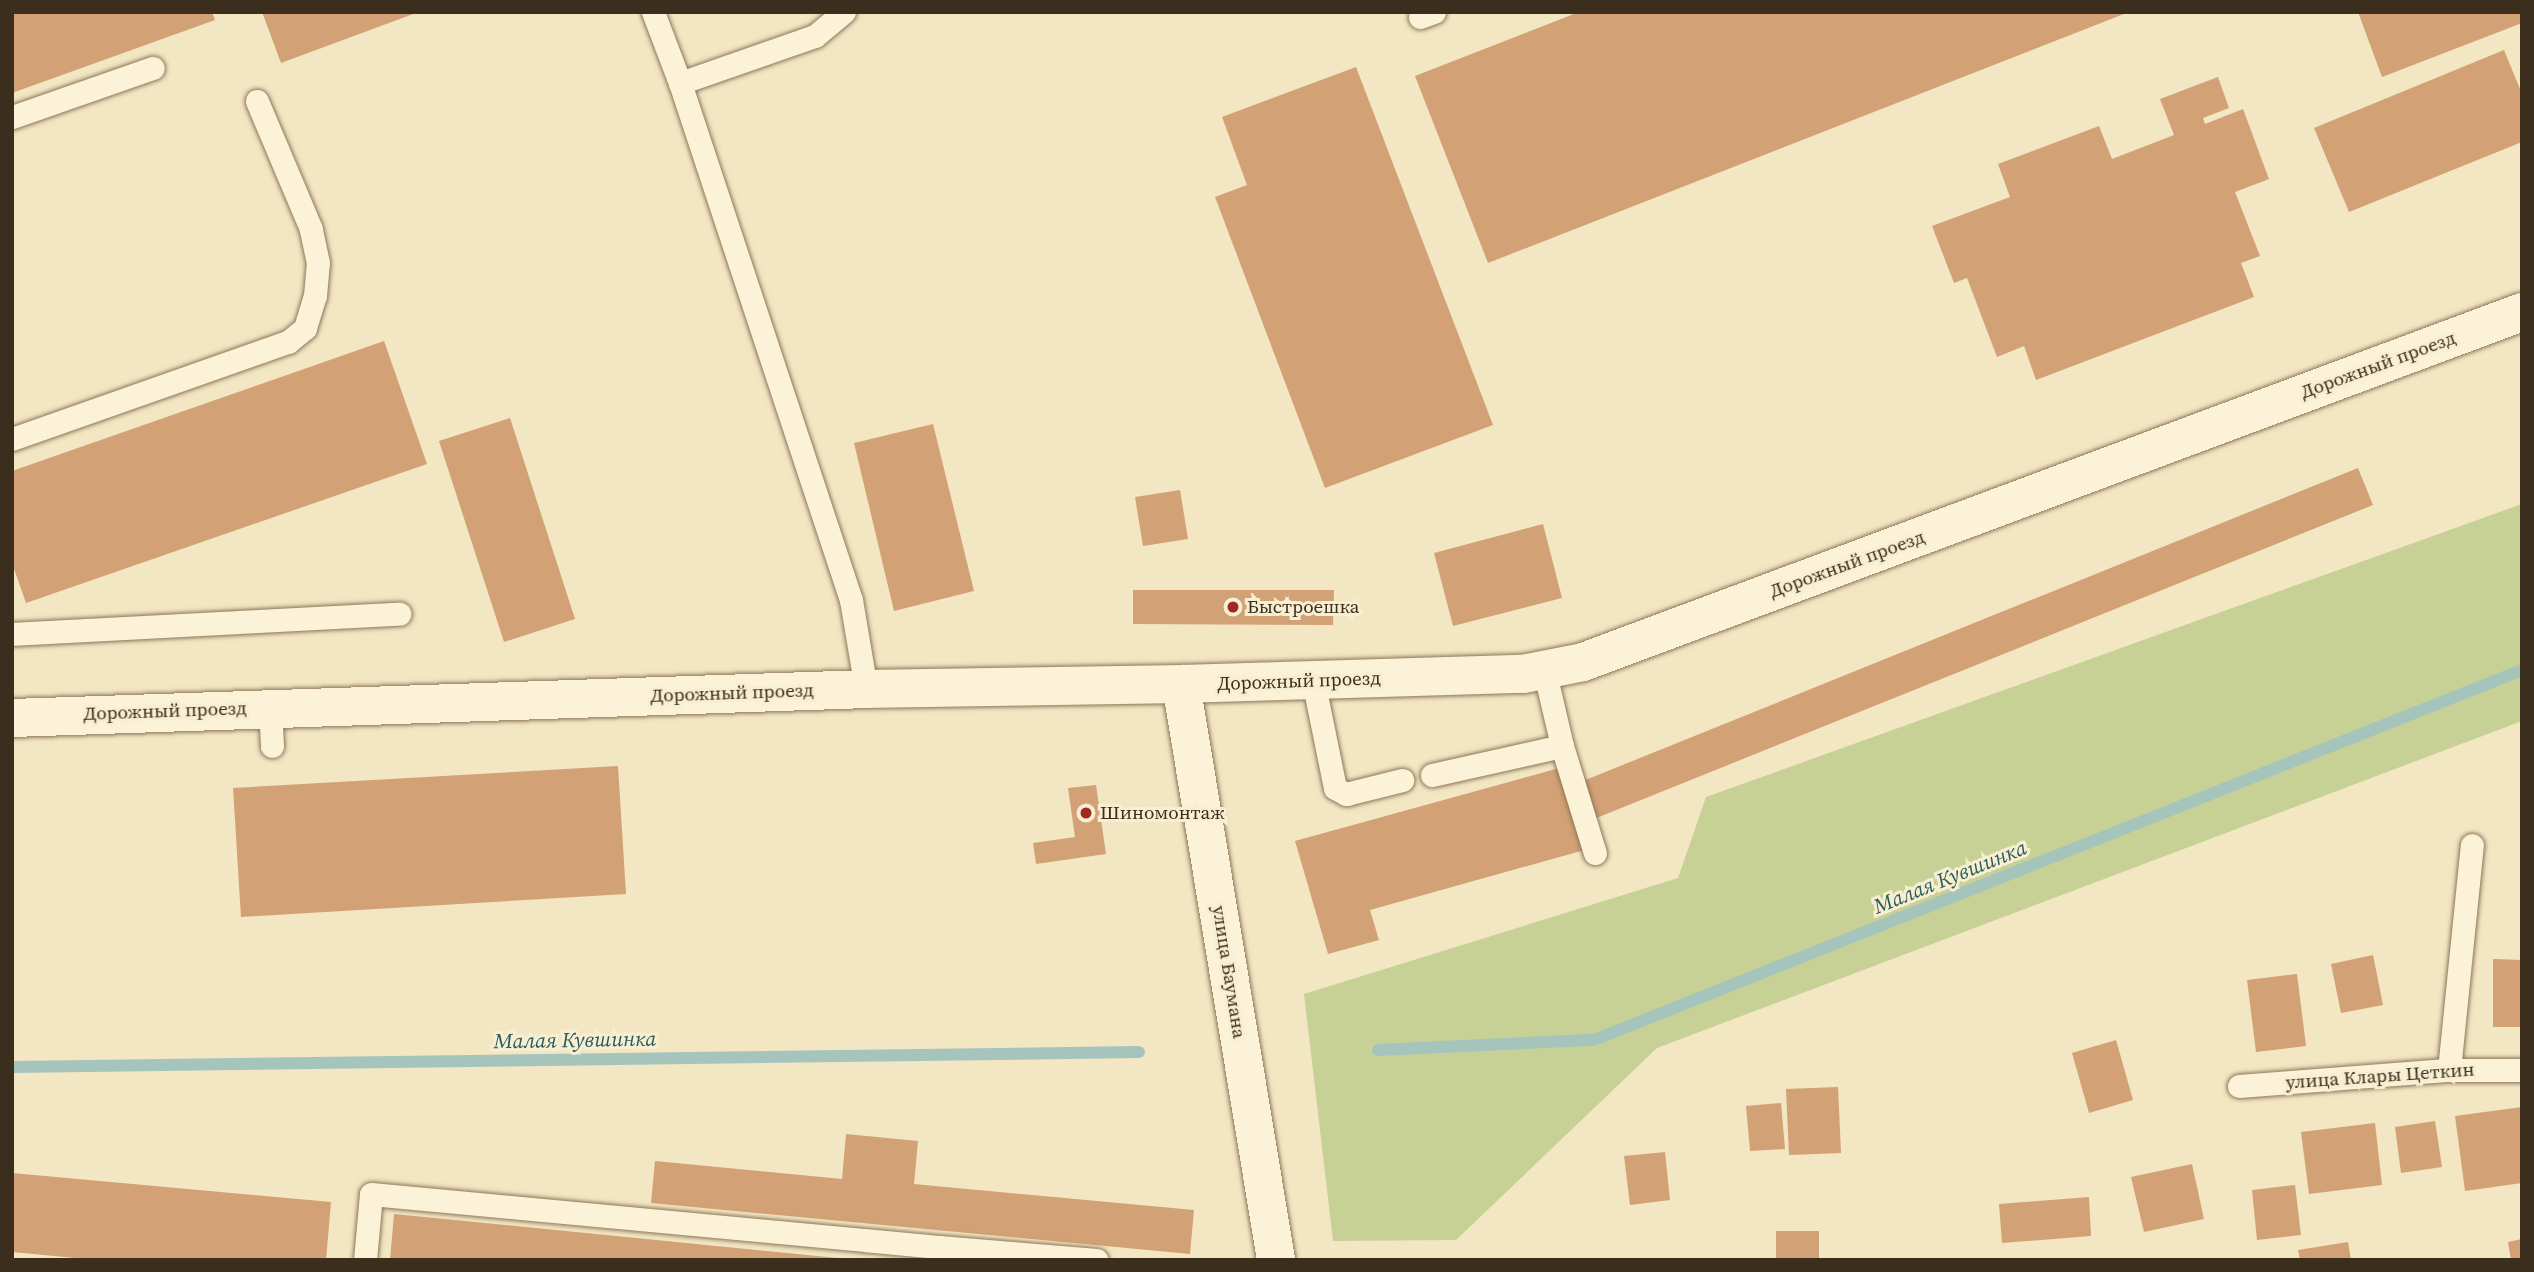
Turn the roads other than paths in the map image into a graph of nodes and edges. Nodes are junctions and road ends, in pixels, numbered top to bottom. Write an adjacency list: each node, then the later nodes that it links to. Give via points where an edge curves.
1 (653, 12): 4 (lane)
2 (844, 12): 4 (lane, via 815,36)
3 (153, 68): 6 (lane)
4 (680, 83): 14 (lane, via 851,600)
5 (257, 101): 8 (lane, via 311,229 318,263 315,296 305,328 288,342)
6 (12, 117)
7 (2522, 312): 11 (street, Дорожный проезд, via 1583,662)
8 (12, 439)
9 (399, 614): 10 (lane)
10 (12, 634)
11 (1544, 669): 12 (street, Дорожный проезд, via 1523,674); 18 (lane)
12 (1313, 680): 13 (street, Дорожный проезд); 20 (lane, via 1335,788 1346,794)
13 (1181, 684): 14 (street, Дорожный проезд); 29 (street, улица Баумана)
14 (866, 689): 15 (street, Дорожный проезд)
15 (270, 707): 16 (street, Дорожный проезд); 17 (lane)
16 (12, 718)
17 (272, 746)
18 (1562, 746): 19 (lane); 22 (lane)
19 (1432, 775)
20 (1402, 780)
21 (2472, 845): 23 (lane)
22 (1595, 853)
23 (2449, 1070): 24 (lane, улица Клары Цеткин); 25 (lane, улица Клары Цеткин)
24 (2522, 1070)
25 (2239, 1086)
26 (938, 1254): 27 (lane, via 371,1194); 28 (lane)
27 (365, 1260)
28 (1096, 1260)
29 (1276, 1260)

